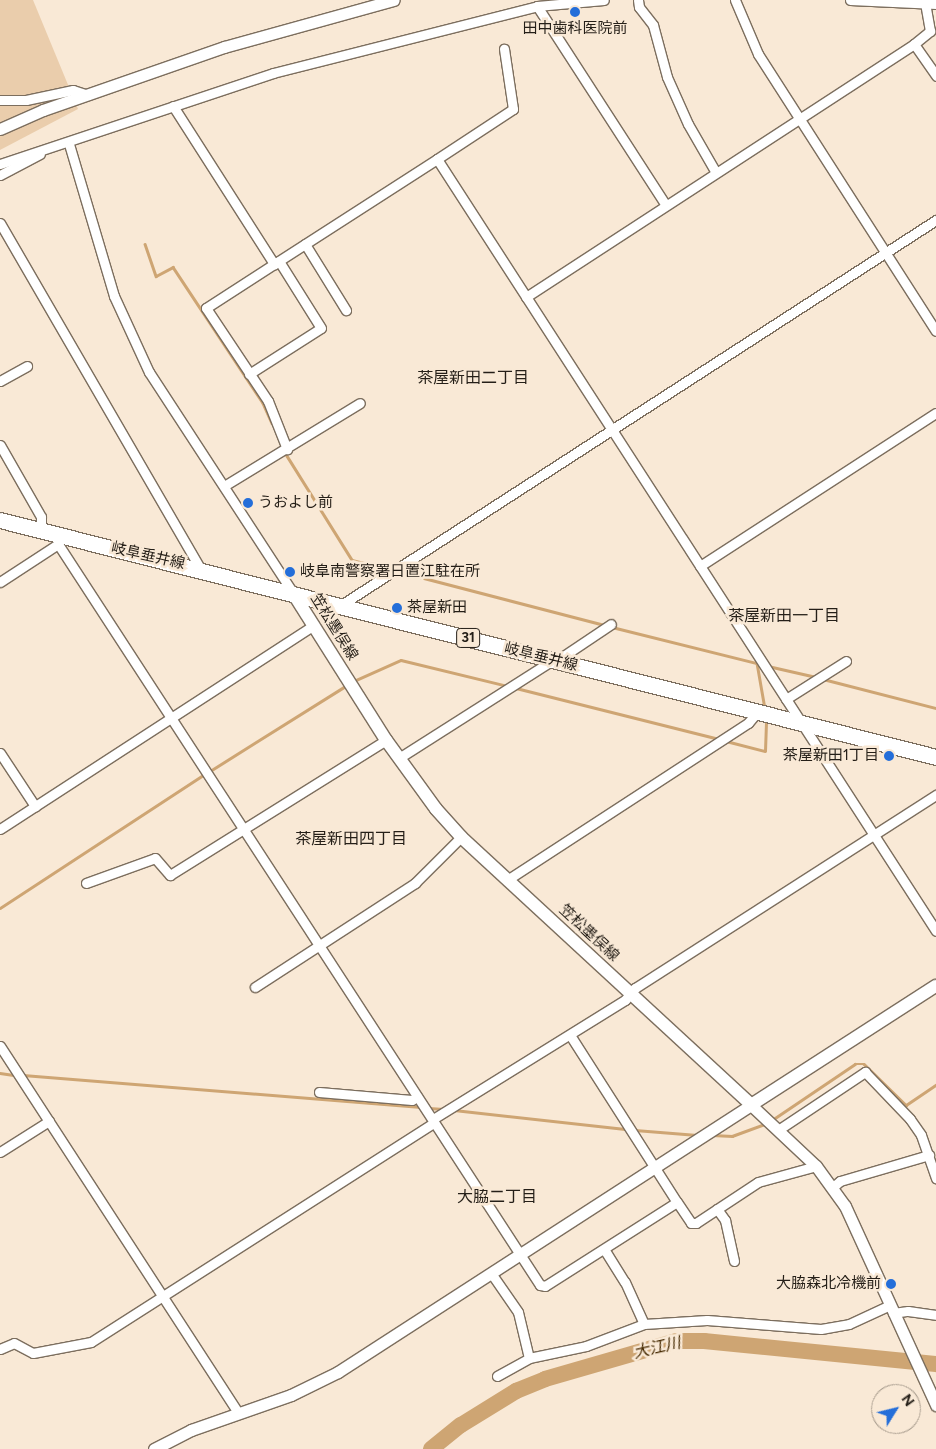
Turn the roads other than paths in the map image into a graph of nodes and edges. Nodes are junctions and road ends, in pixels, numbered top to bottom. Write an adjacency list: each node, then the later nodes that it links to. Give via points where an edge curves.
1 (394, 0): 12 (street, via 224,47)
2 (604, 0): 8 (street)
3 (638, 0): 21 (street, via 639,7 653,25 667,77 688,124)
4 (735, 0): 15 (street, via 758,54)
5 (850, 0): 6 (street)
6 (925, 3): 7 (street); 9 (street, via 930,31)
7 (936, 4)
8 (538, 6): 14 (street, via 273,73); 23 (street)
9 (914, 44): 11 (street); 15 (street)
10 (504, 50): 19 (street, via 513,109)
11 (936, 76)
12 (88, 95): 13 (street, via 73,90 26,100); 16 (street)
13 (0, 100)
14 (173, 106): 17 (street); 28 (street)
15 (799, 118): 21 (street); 27 (street)
16 (0, 129)
17 (68, 144): 18 (street); 40 (street, via 114,296 150,372)
18 (44, 151): 20 (street); 22 (street, via 31,161)
19 (437, 159): 26 (street); 29 (street)
20 (0, 164)
21 (715, 171): 23 (street)
22 (0, 175)
23 (665, 204): 29 (street)
24 (936, 220): 27 (street)
25 (0, 223): 45 (street)
26 (305, 244): 28 (street); 30 (street)
27 (886, 253): 31 (street); 37 (street)
28 (276, 262): 33 (street, via 206,308); 33 (street, via 321,328)
29 (526, 297): 37 (street)
30 (346, 310)
31 (936, 330)
32 (27, 366): 34 (street)
33 (250, 374): 39 (street, via 273,411)
34 (0, 381)
35 (360, 403): 39 (street)
36 (936, 413): 44 (street)
37 (612, 430): 44 (street); 48 (street)
38 (0, 445): 42 (street, via 41,517)
39 (287, 449): 40 (street)
40 (224, 486): 47 (street)
41 (0, 520): 42 (main road, 岐阜垂井線 / 31)
42 (41, 530): 43 (main road, 岐阜垂井線 / 31)
43 (60, 540): 45 (main road, 岐阜垂井線 / 31); 46 (street); 55 (street)
44 (700, 566): 53 (street)
45 (200, 568): 47 (main road, 岐阜垂井線 / 31)
46 (0, 582)
47 (293, 593): 48 (main road, 岐阜垂井線 / 31); 50 (main road, 笠松墨俣線)
48 (341, 605): 51 (main road, 岐阜垂井線 / 31)
49 (611, 624): 51 (street)
50 (313, 626): 55 (street); 57 (main road, 笠松墨俣線)
51 (554, 660): 54 (main road, 岐阜垂井線 / 31); 60 (street)
52 (846, 662): 53 (street)
53 (786, 699): 56 (street)
54 (758, 711): 56 (main road, 岐阜垂井線 / 31); 67 (street, via 748,723)
55 (172, 718): 62 (street); 64 (street)
56 (802, 722): 59 (main road, 岐阜垂井線 / 31); 65 (street)
57 (386, 740): 60 (main road, 笠松墨俣線); 64 (street)
58 (0, 753): 62 (street)
59 (936, 757)
60 (399, 758): 66 (main road, 笠松墨俣線)
61 (936, 795): 65 (street)
62 (34, 806): 63 (street)
63 (0, 829)
64 (244, 829): 68 (street, via 170,876 155,858); 70 (street)
65 (874, 833): 69 (street); 73 (street)
66 (461, 837): 67 (main road, 笠松墨俣線); 70 (street, via 415,883)
67 (508, 880): 73 (main road, 笠松墨俣線)
68 (86, 883)
69 (936, 931)
70 (318, 945): 72 (street); 77 (street)
71 (936, 986): 78 (main road)
72 (254, 987)
73 (630, 994): 74 (street); 78 (main road, 笠松墨俣線)
74 (570, 1035): 80 (street); 84 (street)
75 (0, 1046): 79 (street)
76 (319, 1092): 77 (street, via 412,1100)
77 (417, 1097): 80 (street)
78 (751, 1105): 81 (street); 84 (street)
79 (49, 1121): 82 (street); 94 (street)
80 (433, 1121): 91 (street); 94 (street)
81 (778, 1130): 83 (street, via 865,1072 910,1119); 85 (street)
82 (0, 1152)
83 (929, 1155): 86 (street); 87 (street, via 840,1182)
84 (655, 1166): 88 (street); 91 (street)
85 (816, 1166): 87 (street); 89 (street, via 758,1182)
86 (936, 1178)
87 (833, 1187): 95 (street, via 849,1214)
88 (676, 1202): 89 (street, via 691,1222 696,1223); 90 (street)
89 (718, 1209): 92 (street, via 725,1220)
90 (604, 1249): 91 (street, via 545,1286 540,1285); 97 (street, via 625,1282)
91 (520, 1254): 93 (street)
92 (734, 1262)
93 (491, 1273): 99 (street, via 518,1312); 102 (street, via 338,1372 291,1395)
94 (164, 1297): 98 (street, via 91,1342 33,1353 14,1343); 102 (street)
95 (891, 1309): 96 (street); 97 (street, via 849,1324 821,1329 707,1320); 101 (street)
96 (936, 1315)
97 (644, 1324): 99 (street, via 586,1346)
98 (0, 1349)
99 (529, 1358): 100 (street)
100 (497, 1376)
101 (936, 1405)
102 (238, 1412): 103 (street, via 175,1437)
103 (154, 1449)

